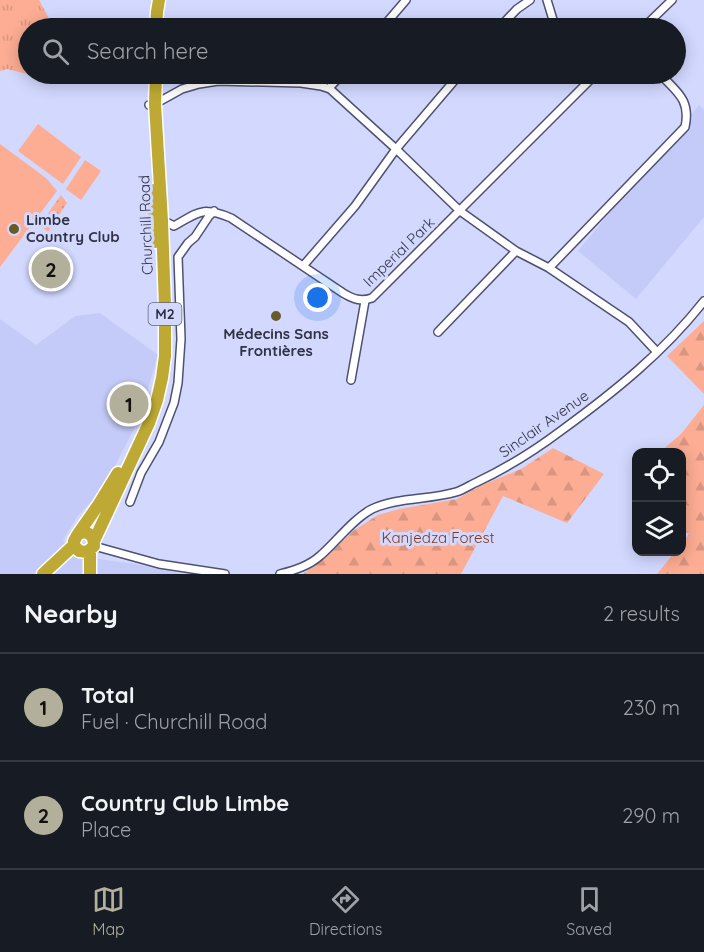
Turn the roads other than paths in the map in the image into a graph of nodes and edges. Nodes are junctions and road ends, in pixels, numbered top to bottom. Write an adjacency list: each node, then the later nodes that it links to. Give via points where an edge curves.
1 (151, 0): 7 (highway)
2 (159, 0): 8 (highway)
3 (406, 0): 9 (street)
4 (530, 0): 10 (street)
5 (547, 0): 11 (street)
6 (672, 0): 12 (street)
7 (151, 18)
8 (156, 18)
9 (391, 18)
10 (508, 18)
11 (552, 18)
12 (653, 18)
13 (151, 84): 22 (highway, Churchill Road / M2)
14 (155, 84): 22 (highway, Churchill Road / M2)
15 (199, 84): 22 (street)
16 (308, 84): 21 (street)
17 (333, 84): 21 (street)
18 (451, 84): 23 (street)
19 (586, 84): 25 (street, Imperial Park)
20 (670, 84): 29 (street, via 683,98 685,127)
21 (330, 89): 23 (street)
22 (152, 104): 26 (highway, Churchill Road / M2)
23 (396, 149): 25 (street); 28 (street, via 355,206)
24 (214, 211): 26 (street, via 195,214 174,226); 28 (street, Imperial Park, via 231,218); 35 (street, via 178,256 178,383 159,442)
25 (460, 212): 27 (street); 30 (street, Imperial Park)
26 (158, 218): 36 (highway, Churchill Road / M2, via 159,355 152,398 138,436); 37 (highway, Churchill Road / M2, via 165,346 162,378 148,423)
27 (516, 251): 29 (street); 32 (street)
28 (303, 267): 30 (street, Imperial Park, via 342,293)
29 (549, 268): 33 (street, via 629,322)
30 (365, 301): 34 (street)
31 (704, 301): 33 (street, Sinclair Avenue)
32 (438, 332)
33 (657, 352): 41 (street, Sinclair Avenue, via 609,395 528,455 457,492 369,510 320,556 303,567)
34 (351, 380)
35 (130, 502)
36 (76, 539): 37 (highway, via 79,551); 37 (highway, via 88,533); 38 (highway, Churchill Road / M2)
37 (92, 546): 39 (highway, M2); 40 (street, via 145,561)
38 (43, 574)
39 (90, 574)
40 (225, 574)
41 (280, 574)

